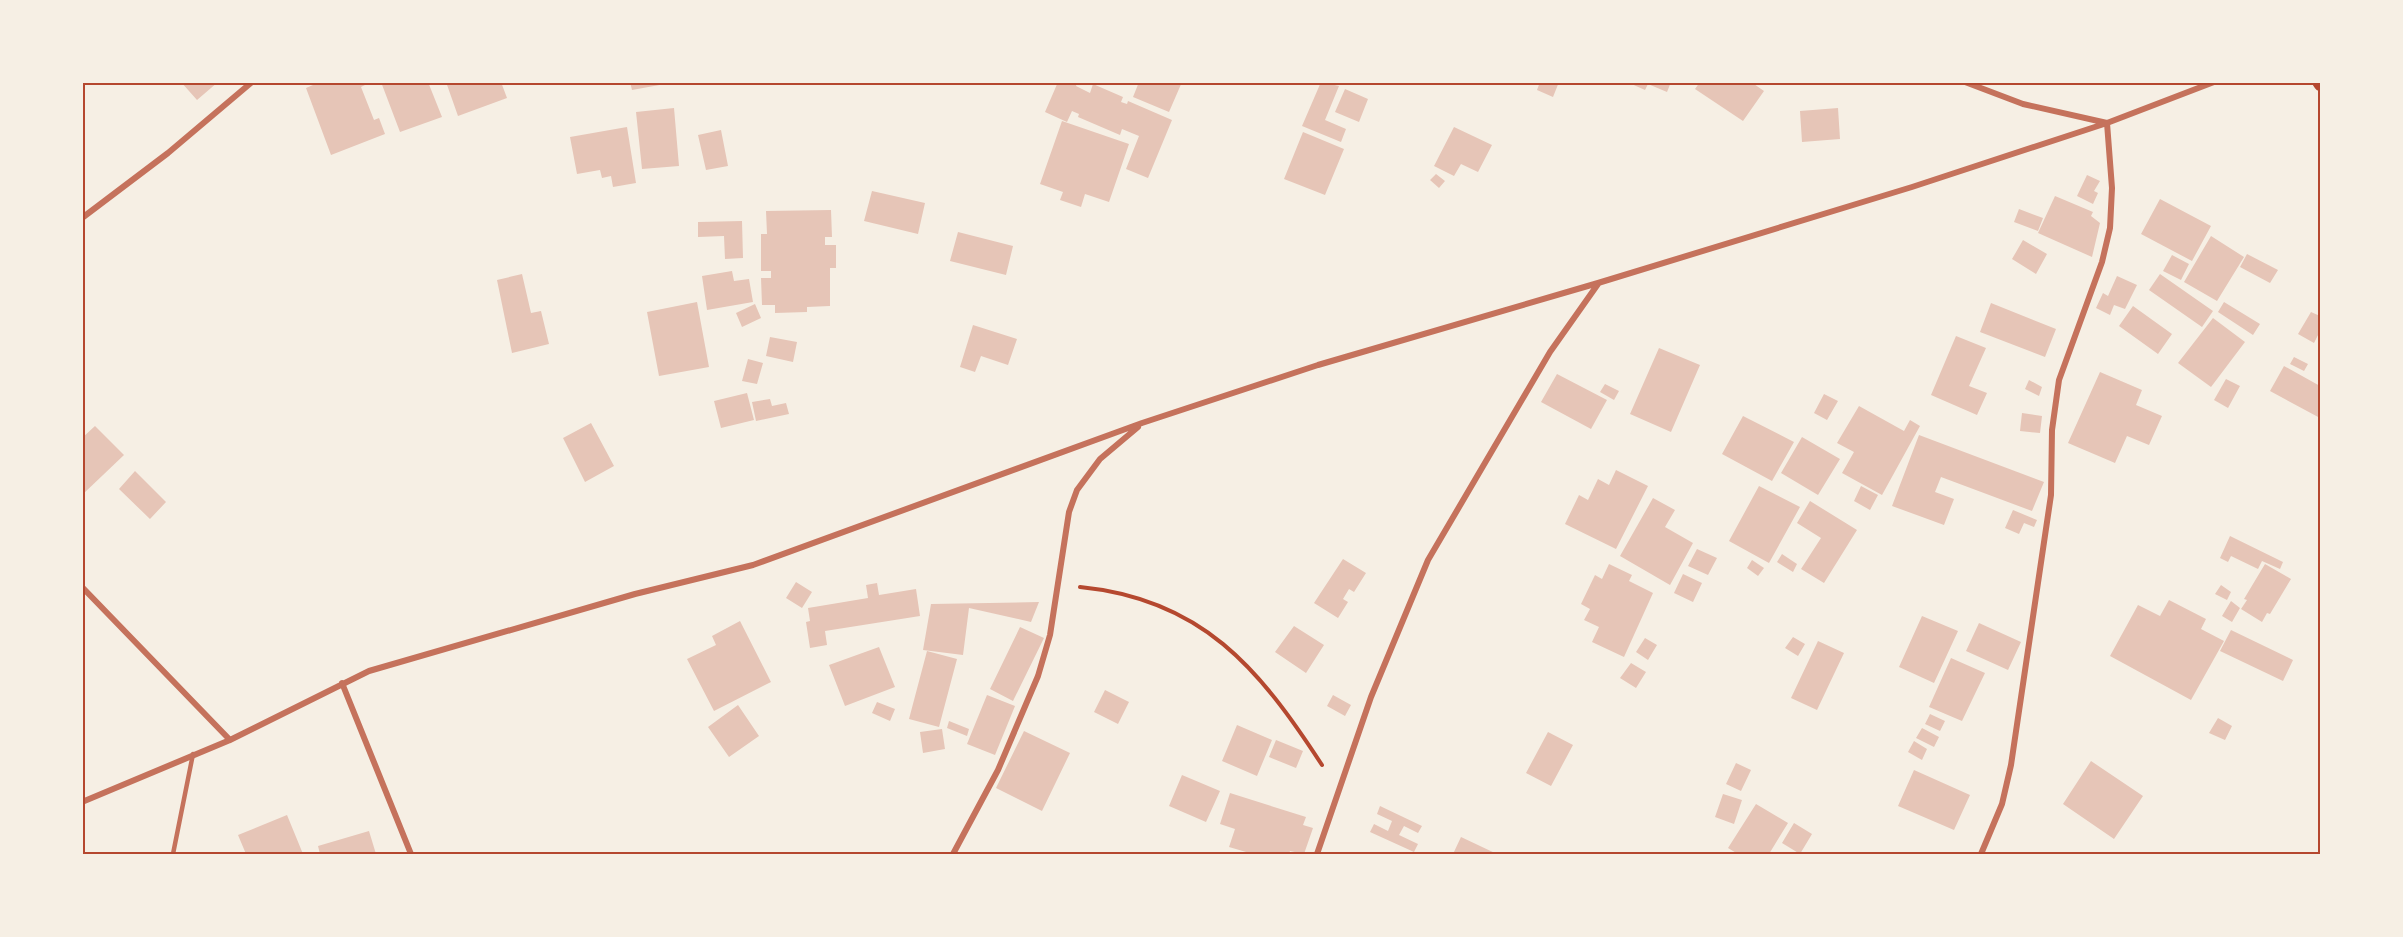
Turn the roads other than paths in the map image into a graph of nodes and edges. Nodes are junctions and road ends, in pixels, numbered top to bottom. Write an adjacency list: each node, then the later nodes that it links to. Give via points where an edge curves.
1 (252, 82): 5 (street)
2 (1965, 82): 4 (street, via 2023,104)
3 (2214, 82): 4 (street)
4 (2107, 123): 6 (street); 17 (street, via 2112,188 2110,228 2102,262 2059,380 2052,430 2050,505 2011,765 2002,804)
5 (82, 218)
6 (1598, 284): 7 (street, via 1318,365); 16 (street, via 1550,352 1428,560 1371,697)
7 (1142, 423): 9 (street, via 753,565 405,659); 15 (street, via 1100,459 1077,490 1064,539 1050,635 1038,676 998,770)
8 (82, 587): 10 (street)
9 (342, 683): 10 (street); 14 (street)
10 (230, 740): 11 (street)
11 (194, 754): 12 (street); 13 (lane)
12 (82, 802)
13 (173, 855)
14 (411, 855)
15 (953, 855)
16 (1317, 855)
17 (1981, 855)

